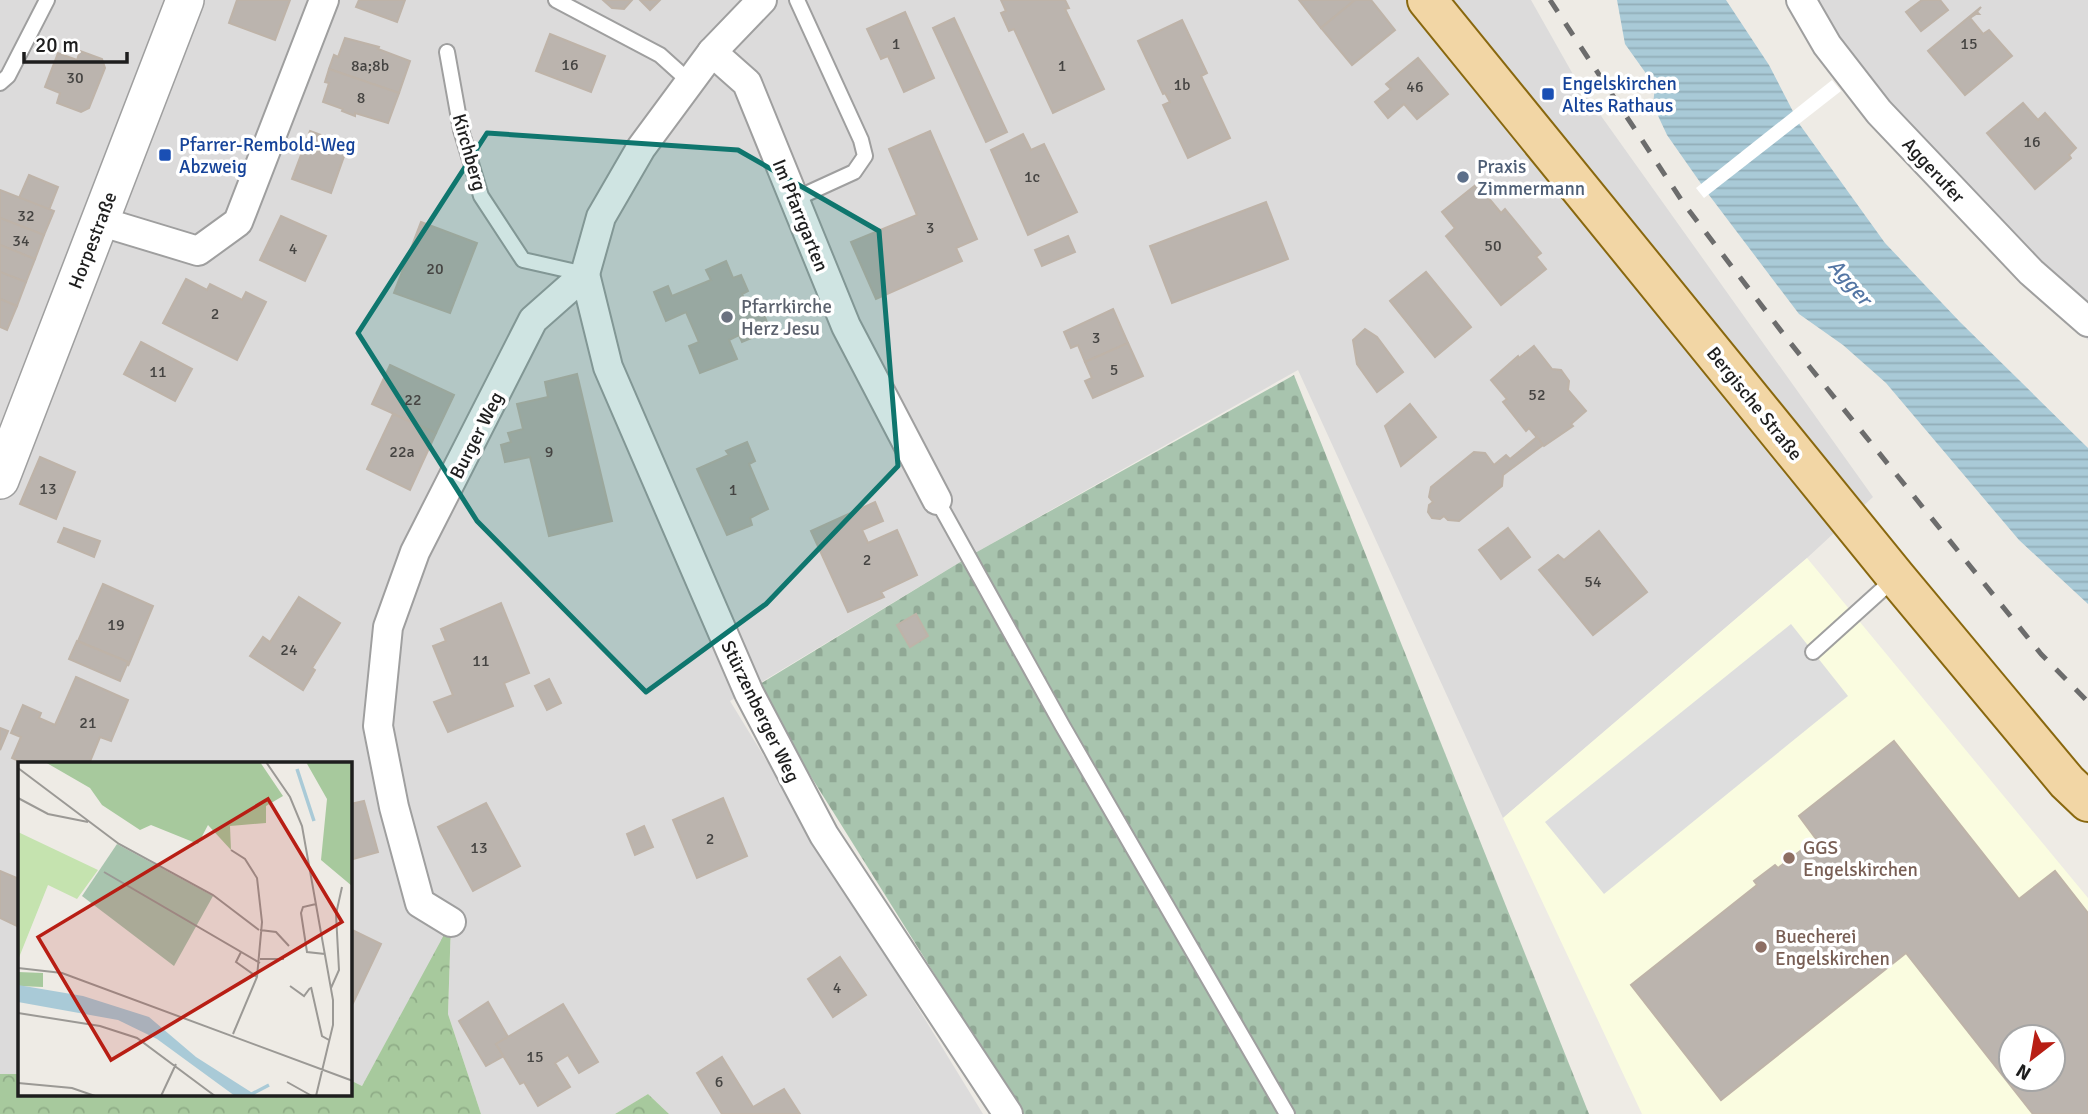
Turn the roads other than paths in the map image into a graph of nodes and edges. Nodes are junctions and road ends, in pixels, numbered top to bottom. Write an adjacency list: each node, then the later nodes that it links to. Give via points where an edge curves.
1 (47, 0): 12 (lane, via 8,76)
2 (185, 0): 14 (street, Horpestraße)
3 (324, 0): 14 (street, via 238,222 198,251)
4 (556, 0): 11 (lane, via 660,55)
5 (762, 0): 10 (street)
6 (797, 0): 13 (lane, via 865,156 854,172)
7 (1427, 0): 19 (main road, Bergische Straße)
8 (1801, 0): 16 (street, Aggerufer, via 1827,45 1880,111 2031,272)
9 (447, 52): 15 (lane, Kirchberg, via 461,130 481,196 523,260)
10 (712, 52): 11 (street); 13 (street, Im Pfarrgarten, via 747,82)
11 (690, 82): 15 (street, via 641,148 601,217)
12 (0, 83)
13 (795, 200): 18 (street, Im Pfarrgarten, via 846,326)
14 (99, 221): 17 (street, Horpestraße)
15 (585, 274): 22 (street, Burger Weg, via 533,320 415,552 388,627 378,726 394,807 420,903); 23 (street, Stürzenberger Weg, via 608,367 748,694 824,835)
16 (2088, 322)
17 (0, 480)
18 (936, 500): 24 (lane)
19 (1896, 577): 20 (lane); 21 (main road, Bergische Straße)
20 (1813, 652)
21 (2088, 802)
22 (451, 922)
23 (1008, 1114)
24 (1287, 1114)

